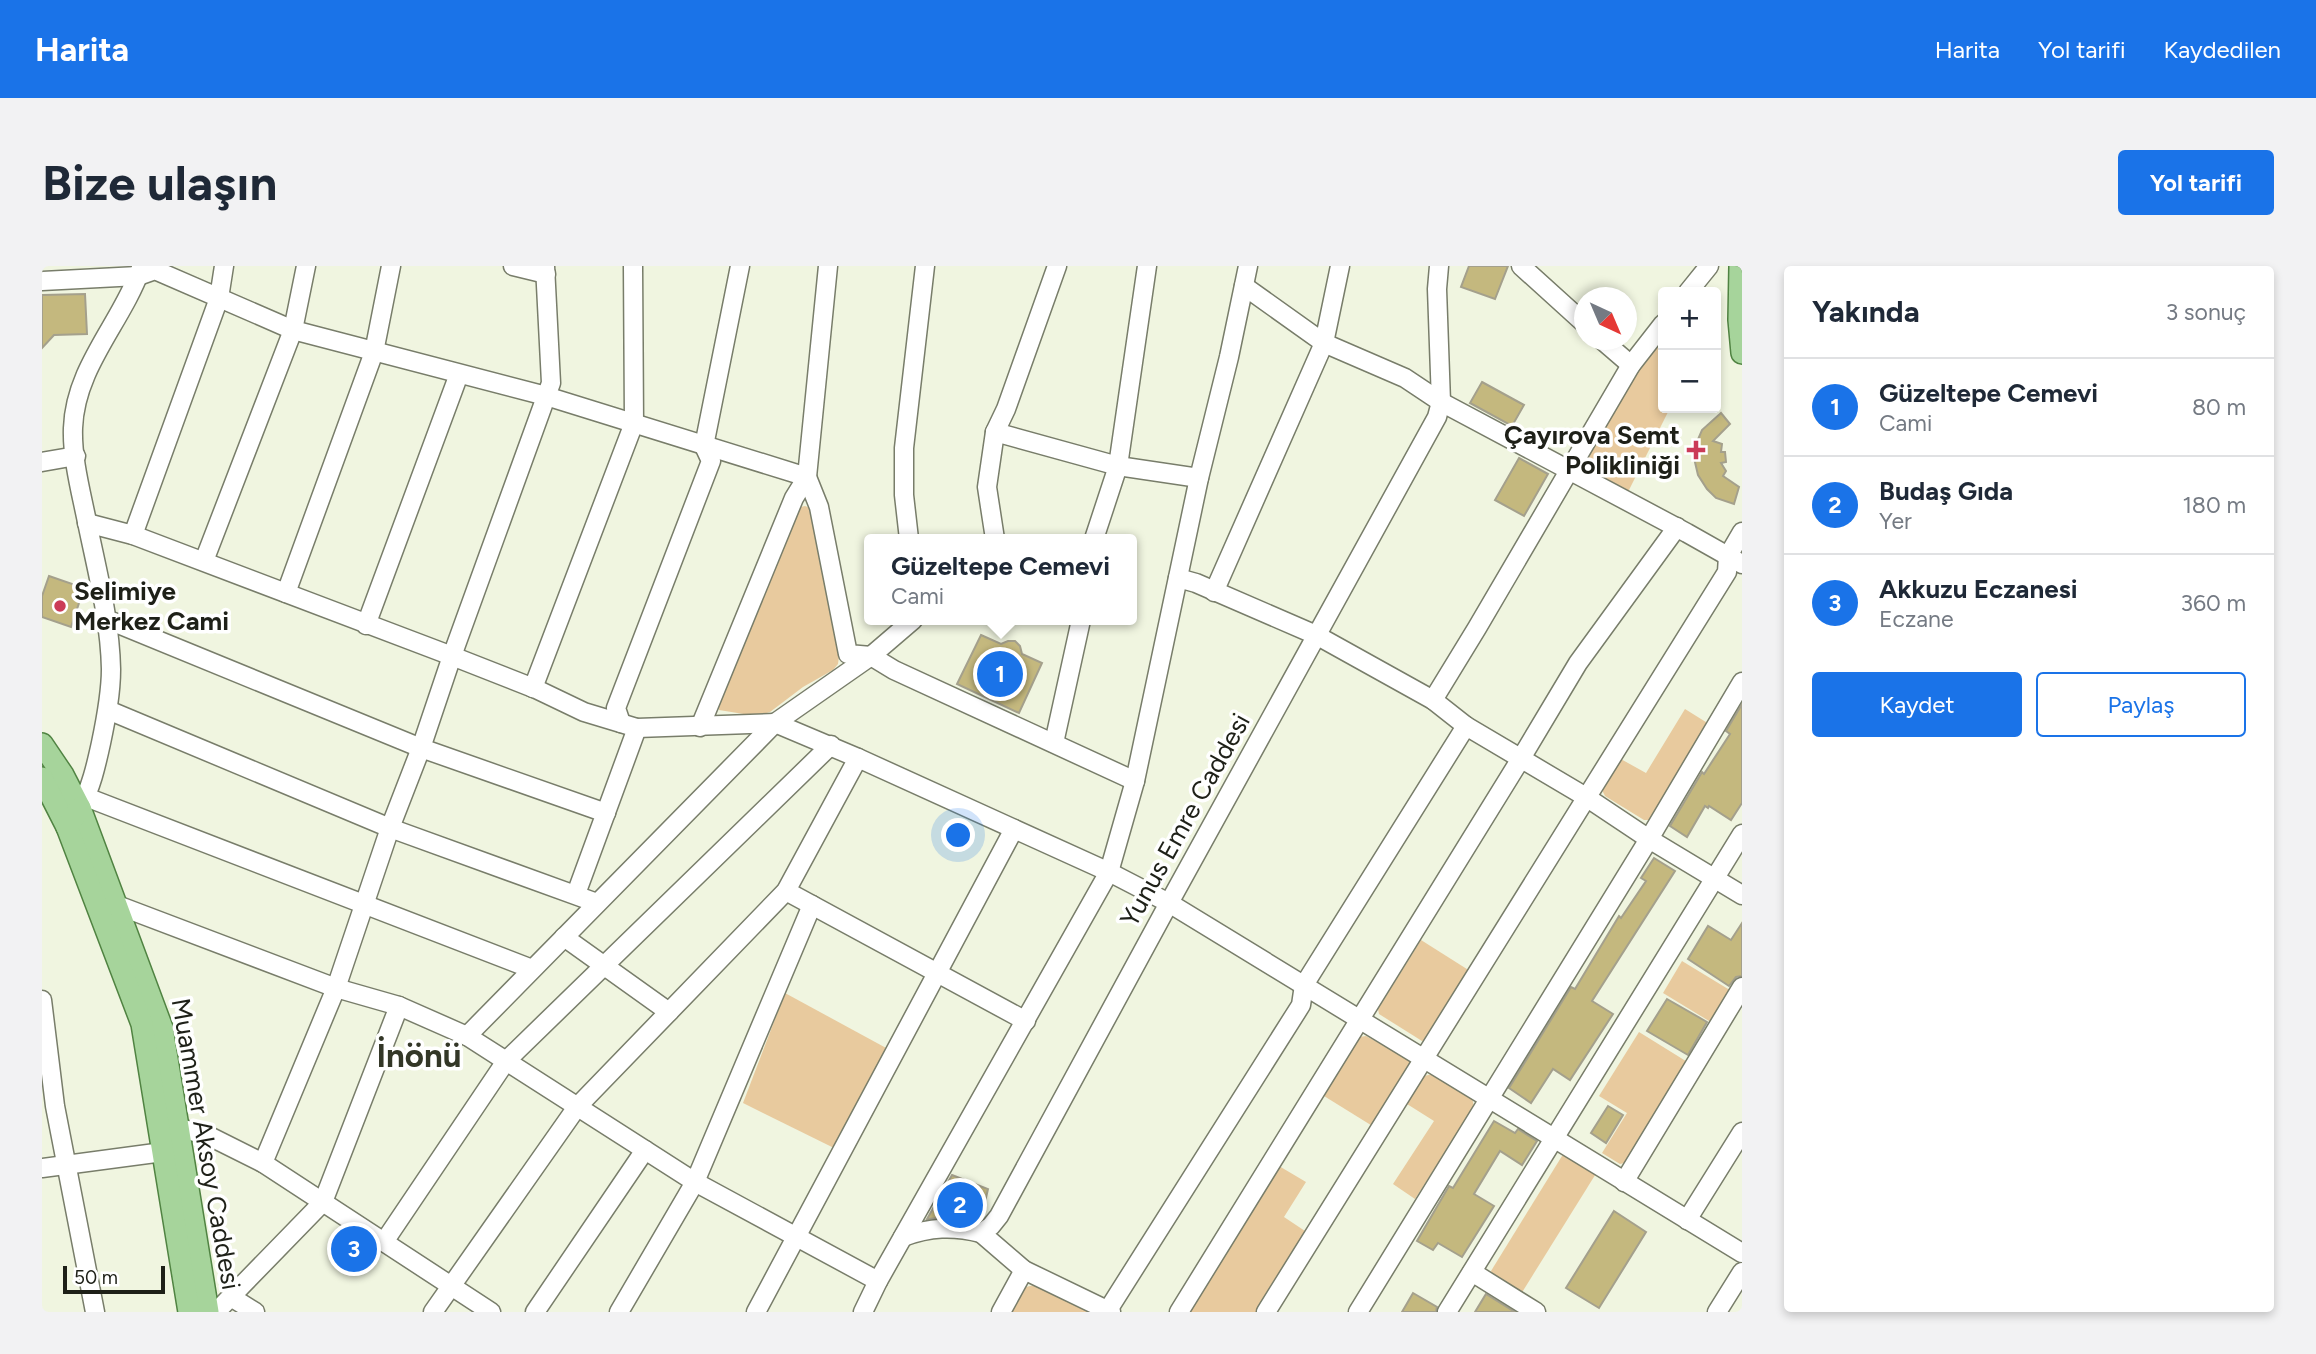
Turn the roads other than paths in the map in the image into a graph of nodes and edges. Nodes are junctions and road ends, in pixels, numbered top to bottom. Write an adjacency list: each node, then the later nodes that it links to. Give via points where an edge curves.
1 (224, 266): 22 (street)
2 (306, 266): 25 (street)
3 (391, 266): 29 (street)
4 (513, 266): 17 (street)
5 (633, 266): 35 (street)
6 (740, 266): 37 (street)
7 (828, 266): 42 (street)
8 (925, 266): 47 (street, via 904,448)
9 (1057, 266): 36 (street)
10 (1147, 266): 40 (street)
11 (1248, 266): 20 (street)
12 (1340, 266): 27 (street)
13 (1439, 266): 34 (street, Yunus Emre Caddesi)
14 (1521, 266): 24 (street)
15 (1709, 266): 21 (street)
16 (1741, 266): 23 (main road)
17 (545, 270): 33 (street, via 551,383)
18 (140, 271): 19 (street); 22 (street, via 155,270); 38 (street, via 81,387 73,427)
19 (42, 281)
20 (1244, 286): 27 (street); 43 (street)
21 (1692, 287)
22 (219, 298): 25 (street); 50 (street)
23 (1741, 298): 30 (main road)
24 (1574, 314)
25 (293, 330): 29 (street); 52 (street)
26 (1658, 330): 31 (street)
27 (1324, 343): 34 (street, via 1405,378); 54 (street)
28 (1614, 350): 31 (street)
29 (374, 352): 32 (street); 55 (street)
30 (1742, 353)
31 (1631, 365): 41 (street)
32 (459, 374): 33 (street); 57 (street)
33 (546, 396): 35 (street); 61 (street)
34 (1441, 402): 41 (street); 60 (street, Yunus Emre Caddesi, via 1429,433)
35 (634, 423): 37 (street); 64 (street)
36 (995, 432): 40 (street); 48 (street, via 987,487)
37 (704, 446): 42 (street); 68 (street, via 711,461 616,708)
38 (75, 456): 39 (street); 44 (street)
39 (42, 462)
40 (1118, 466): 43 (street); 49 (street)
41 (1569, 470): 45 (street); 65 (street)
42 (807, 477): 62 (street, via 818,507 848,654); 70 (street, via 794,498)
43 (1199, 478): 53 (street)
44 (87, 523): 50 (street); 56 (street)
45 (1677, 527): 51 (street); 76 (street, via 1578,663)
46 (1742, 532): 51 (street)
47 (908, 534)
48 (994, 534)
49 (1096, 534)
50 (132, 535): 52 (street)
51 (1735, 560): 79 (street)
52 (204, 561): 55 (street)
53 (1178, 578): 54 (street); 78 (street)
54 (1214, 592): 60 (street)
55 (286, 593): 57 (street)
56 (106, 619): 66 (street, via 111,672); 74 (street)
57 (366, 625): 61 (street)
58 (907, 625): 62 (street)
59 (1079, 625): 71 (street)
60 (1316, 635): 65 (street); 93 (street, Yunus Emre Caddesi)
61 (452, 656): 64 (street); 74 (street)
62 (871, 656): 67 (street); 71 (street)
63 (1742, 682): 87 (street)
64 (533, 688): 68 (street, via 584,712)
65 (1433, 700): 69 (street)
66 (108, 710): 80 (street); 84 (street)
67 (775, 723): 70 (street); 73 (street); 94 (street)
68 (629, 726): 70 (street); 82 (street)
69 (1466, 726): 76 (street); 102 (street)
70 (700, 727)
71 (1054, 743): 78 (street)
72 (42, 744): 80 (main road, Muammer Aksoy Caddesi)
73 (831, 745): 75 (street); 99 (street)
74 (421, 748): 82 (street); 84 (street)
75 (858, 758): 85 (street); 90 (street)
76 (1520, 760): 79 (street); 108 (street)
77 (42, 778): 81 (main road)
78 (1135, 780): 88 (street)
79 (1586, 797): 87 (street); 111 (street)
80 (83, 802): 83 (main road); 95 (main road, Muammer Aksoy Caddesi); 97 (street)
81 (48, 803): 83 (main road)
82 (606, 813): 91 (street)
83 (67, 827): 119 (main road, via 142,1024)
84 (390, 828): 91 (street); 97 (street)
85 (1014, 829): 88 (street); 101 (street)
86 (1742, 834): 89 (street)
87 (1649, 839): 89 (street); 113 (street)
88 (1109, 872): 93 (street); 109 (street)
89 (1715, 878): 92 (street); 117 (street)
90 (786, 891): 96 (street); 107 (street)
91 (576, 894): 94 (street)
92 (1742, 895)
93 (1169, 902): 102 (street); 127 (street, Yunus Emre Caddesi, via 1003,1209)
94 (597, 903): 98 (street)
95 (117, 905): 103 (street); 115 (main road, Muammer Aksoy Caddesi, via 159,1017)
96 (812, 905): 101 (street); 123 (street)
97 (364, 906): 100 (street); 103 (street)
98 (564, 937): 99 (street); 100 (street)
99 (605, 965): 107 (street); 112 (street)
100 (533, 969): 110 (street)
101 (937, 973): 109 (street); 128 (street)
102 (1304, 985): 108 (street); 138 (street, via 1301,1005)
103 (336, 988): 106 (street); 120 (street)
104 (1742, 988): 124 (street)
105 (42, 1000): 121 (street)
106 (400, 1006): 110 (street); 125 (street)
107 (669, 1012): 114 (street)
108 (1360, 1020): 111 (street); 151 (street)
109 (1026, 1021): 129 (street)
110 (467, 1035): 112 (street)
111 (1423, 1058): 113 (street); 152 (street)
112 (506, 1060): 114 (street); 130 (street)
113 (1488, 1099): 117 (street); 153 (street)
114 (577, 1107): 118 (street); 136 (street)
115 (178, 1128): 120 (street, via 207,1135); 141 (main road, Muammer Aksoy Caddesi)
116 (1742, 1132): 126 (street)
117 (1554, 1139): 124 (street); 133 (street)
118 (645, 1150): 123 (street); 146 (street)
119 (163, 1152): 121 (street); 140 (main road)
120 (263, 1163): 125 (street)
121 (67, 1165): 122 (street); 139 (street)
122 (42, 1168)
123 (695, 1182): 128 (street); 147 (street)
124 (1624, 1182): 126 (street)
125 (323, 1202): 130 (street); 137 (street)
126 (1687, 1220): 131 (street)
127 (981, 1233): 129 (street, via 936,1228); 132 (street)
128 (796, 1237): 135 (street); 148 (street)
129 (903, 1237): 135 (street)
130 (384, 1242): 136 (street)
131 (1742, 1253)
132 (1024, 1270): 138 (street); 150 (street)
133 (1472, 1272): 154 (street); 155 (street)
134 (1742, 1272): 156 (street)
135 (878, 1280): 149 (street)
136 (450, 1287): 144 (street); 145 (street)
137 (231, 1297): 142 (street); 143 (street)
138 (1110, 1311)
139 (95, 1312)
140 (189, 1312)
141 (208, 1312)
142 (216, 1312)
143 (255, 1312)
144 (433, 1312)
145 (491, 1312)
146 (535, 1312)
147 (619, 1312)
148 (756, 1312)
149 (863, 1312)
150 (1001, 1312)
151 (1180, 1312)
152 (1266, 1312)
153 (1358, 1312)
154 (1447, 1312)
155 (1536, 1312)
156 (1717, 1312)

